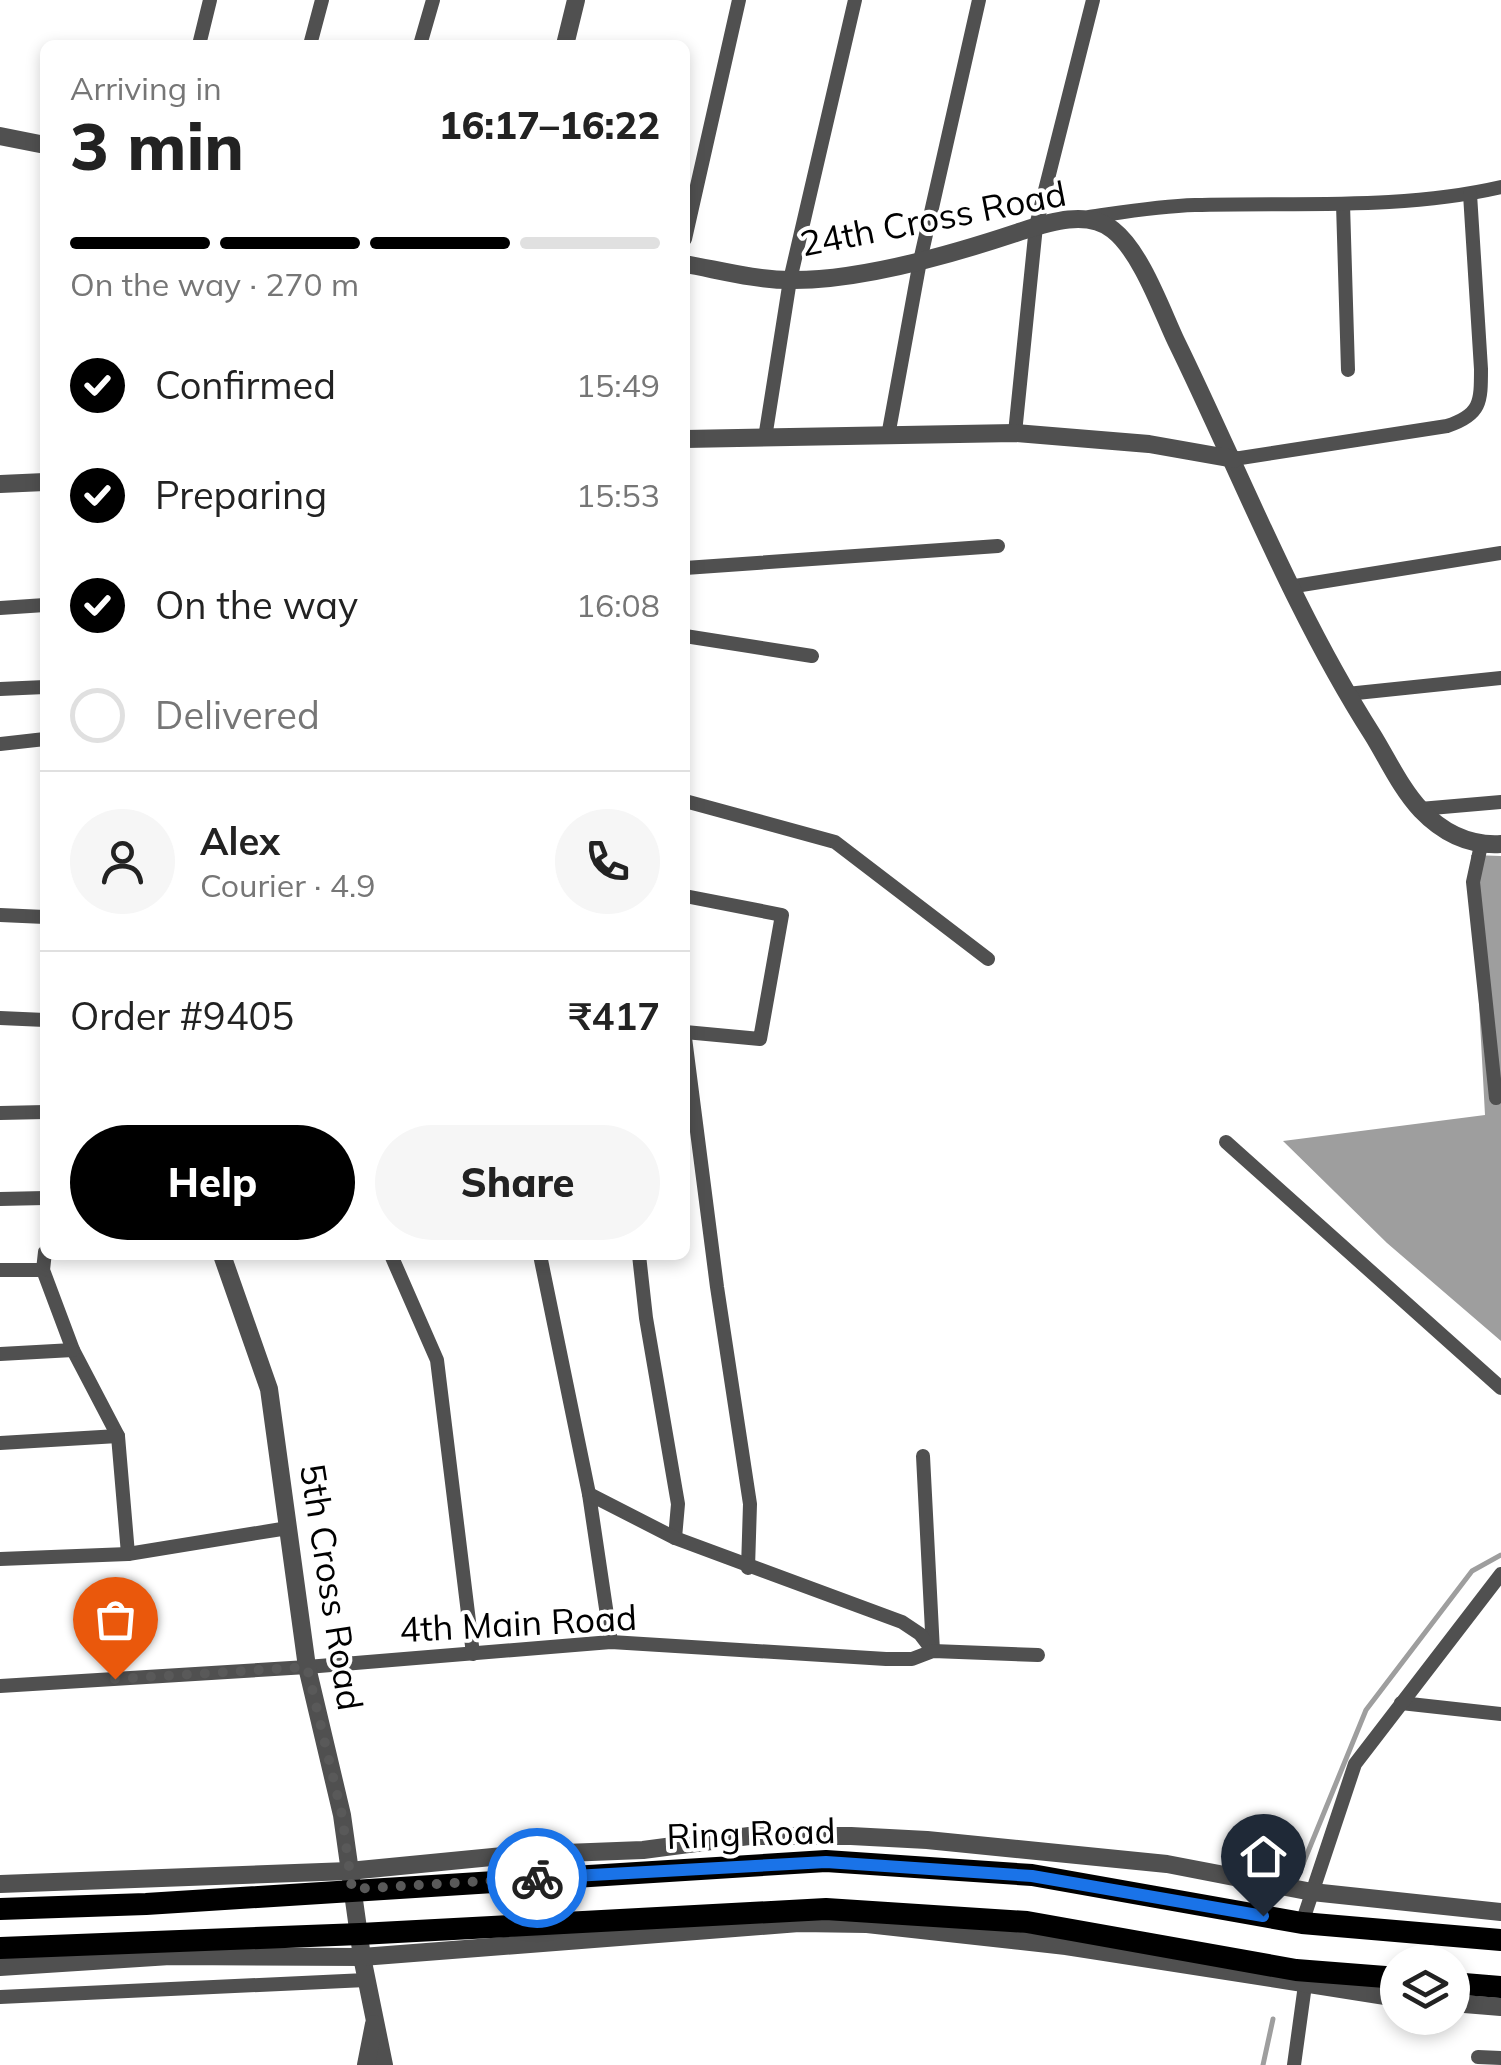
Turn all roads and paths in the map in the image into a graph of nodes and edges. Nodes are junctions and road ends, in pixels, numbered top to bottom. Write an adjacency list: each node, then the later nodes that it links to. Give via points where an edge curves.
1 (210, 0): 9 (street)
2 (322, 0): 10 (street)
3 (433, 0): 11 (street)
4 (576, 0): 12 (street)
5 (739, 0): 18 (street)
6 (856, 0): 23 (street)
7 (980, 0): 21 (street)
8 (1093, 0): 20 (street)
9 (200, 40)
10 (311, 40)
11 (421, 40)
12 (566, 40)
13 (0, 136): 14 (street)
14 (40, 143)
15 (1501, 187): 16 (street)
16 (1470, 194): 17 (street); 29 (street, via 1481,369 1476,410 1447,426)
17 (1344, 204): 19 (street, via 1154,207); 24 (street)
18 (690, 217)
19 (1078, 218): 20 (street, 24th Cross Road); 29 (street, 24th Cross Road, via 1113,229 1128,246)
20 (1036, 226): 21 (street, 24th Cross Road); 25 (street)
21 (920, 260): 23 (street, 24th Cross Road); 26 (street)
22 (690, 265): 23 (street, 24th Cross Road)
23 (790, 280): 28 (street)
24 (1348, 370)
25 (1015, 433): 26 (street); 29 (street)
26 (888, 436): 28 (street)
27 (690, 438): 28 (street)
28 (764, 438)
29 (1234, 458): 35 (street, 24th Cross Road)
30 (40, 482): 31 (street)
31 (0, 484)
32 (998, 546): 34 (street)
33 (1501, 554): 35 (street)
34 (690, 568)
35 (1289, 587): 43 (street, 24th Cross Road)
36 (40, 605): 37 (street)
37 (0, 608)
38 (690, 637): 39 (street)
39 (812, 656)
40 (1501, 678): 43 (street)
41 (40, 687): 42 (street)
42 (0, 689)
43 (1347, 694): 48 (street, 24th Cross Road)
44 (40, 740): 45 (street)
45 (0, 744)
46 (690, 802): 54 (street, via 835,842)
47 (1501, 802): 48 (street)
48 (1420, 809): 50 (street, via 1463,841)
49 (1501, 844): 50 (street)
50 (1481, 845): 59 (street, via 1473,882)
51 (690, 897): 57 (street, via 782,916 760,1039)
52 (0, 915): 53 (street)
53 (40, 916)
54 (988, 959)
55 (0, 1018): 56 (street)
56 (40, 1020)
57 (690, 1035)
58 (690, 1074): 83 (street, via 750,1504)
59 (1496, 1098)
60 (40, 1112): 61 (street)
61 (0, 1114)
62 (1226, 1142): 74 (street)
63 (40, 1198): 64 (street)
64 (0, 1199)
65 (44, 1260): 71 (street)
66 (224, 1260): 79 (street, 5th Cross Road, via 270,1389)
67 (393, 1260): 87 (street, via 436,1360)
68 (541, 1260): 78 (street)
69 (640, 1260): 80 (street, via 678,1504)
70 (0, 1270): 71 (street)
71 (43, 1270): 72 (street)
72 (72, 1350): 73 (street); 75 (street)
73 (0, 1354)
74 (1501, 1388)
75 (118, 1436): 76 (street); 81 (street)
76 (0, 1443)
77 (923, 1456): 86 (street)
78 (590, 1494): 80 (street); 85 (street)
79 (288, 1528): 81 (street); 89 (street, 5th Cross Road)
80 (675, 1538): 83 (street)
81 (128, 1554): 82 (street)
82 (0, 1559)
83 (748, 1568): 86 (street, via 902,1622)
84 (1500, 1575): 91 (street)
85 (612, 1642): 86 (street, 4th Main Road, via 886,1659); 87 (street, 4th Main Road)
86 (933, 1652): 88 (street, 4th Main Road)
87 (473, 1654): 89 (street, 4th Main Road)
88 (1038, 1655)
89 (307, 1667): 90 (street, 4th Main Road); 93 (street, 5th Cross Road)
90 (0, 1686)
91 (1401, 1703): 92 (street); 95 (street, via 1355,1764)
92 (1501, 1714)
93 (351, 1880): 94 (street); 95 (street, via 512,1855 643,1850 749,1836 851,1836 1167,1864); 96 (highway, Ring Road, via 146,1904); 98 (highway, Ring Road, via 826,1862 1032,1876); 100 (street, 5th Cross Road)
94 (0, 1884)
95 (1312, 1892): 97 (street); 98 (street)
96 (0, 1910)
97 (1501, 1912)
98 (1302, 1923): 99 (highway, Ring Road)
99 (1501, 1940)
100 (361, 1945): 101 (highway); 102 (street); 103 (highway, via 826,1909 1027,1922); 105 (street, 5th Cross Road)
101 (0, 1948)
102 (0, 1967)
103 (1238, 1967): 104 (highway); 107 (street)
104 (1380, 1977)
105 (366, 1980): 110 (street); 113 (street, 5th Cross Road)
106 (1470, 1984): 108 (highway)
107 (1305, 1985): 109 (street); 118 (street)
108 (1501, 1987)
109 (1380, 1995)
110 (0, 1997)
111 (1470, 2004): 112 (street)
112 (1501, 2007)
113 (374, 2024): 116 (street); 117 (street, 5th Cross Road)
114 (1478, 2057): 115 (street)
115 (1501, 2058)
116 (366, 2065)
117 (384, 2065)
118 (1294, 2065)

